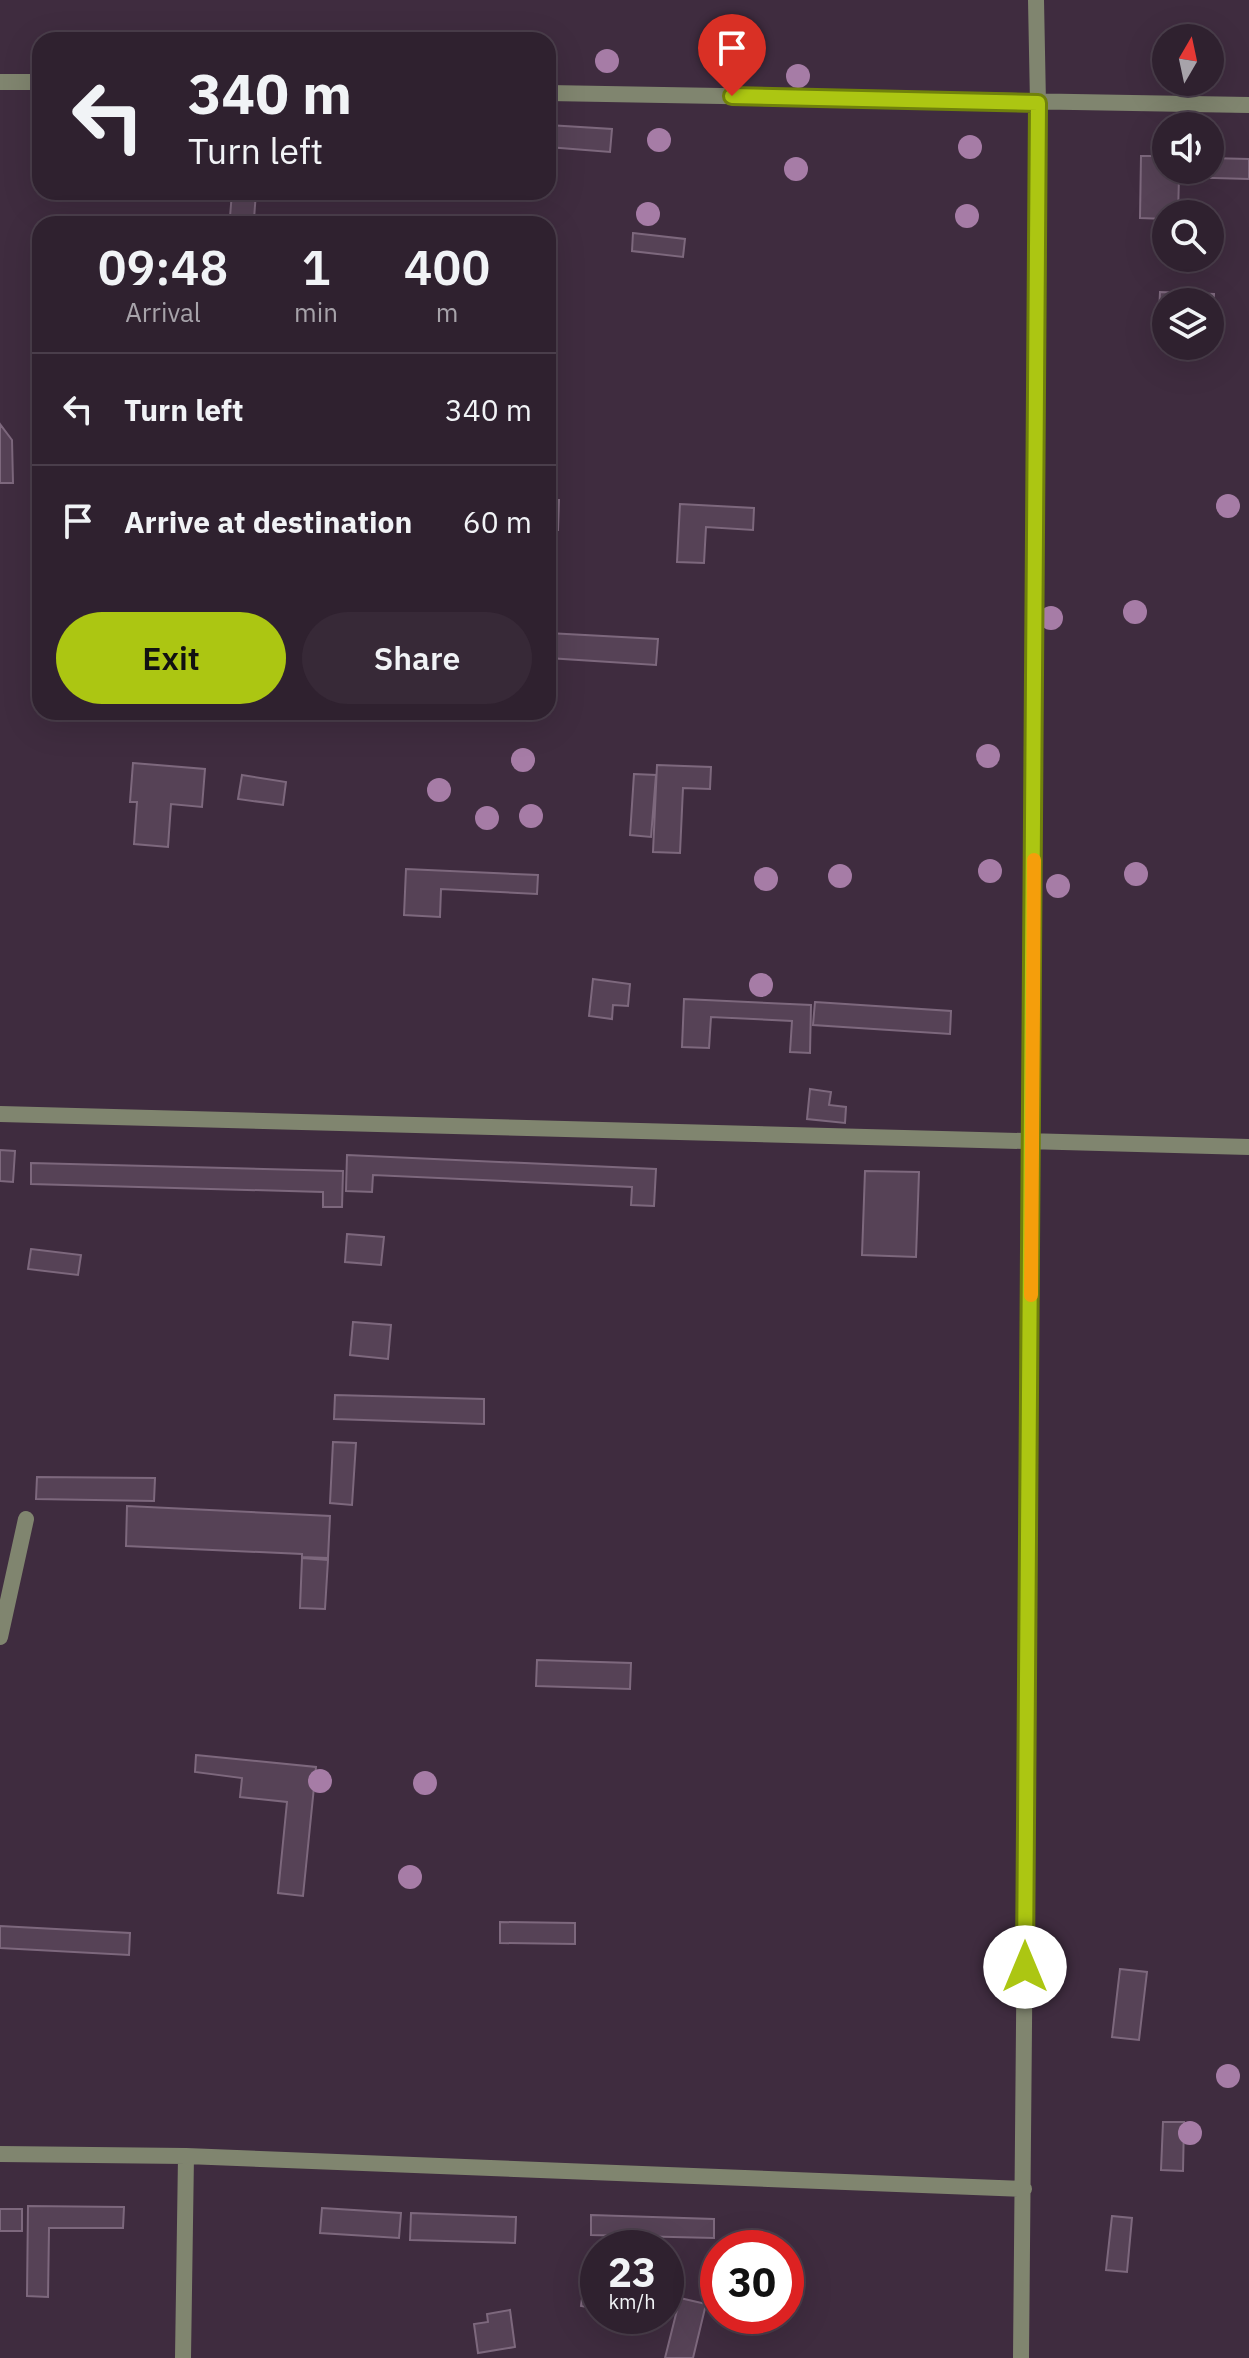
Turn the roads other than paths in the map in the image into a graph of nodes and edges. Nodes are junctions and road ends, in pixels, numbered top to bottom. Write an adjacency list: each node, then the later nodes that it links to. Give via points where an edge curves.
1 (1036, 0): 5 (street)
2 (0, 82): 3 (street)
3 (32, 82)
4 (556, 93): 5 (street)
5 (1038, 103): 6 (street); 8 (street)
6 (1249, 105)
7 (0, 1114): 8 (street)
8 (1032, 1142): 9 (street); 14 (street)
9 (1249, 1147)
10 (26, 1519): 11 (street)
11 (0, 1637)
12 (0, 2154): 13 (street)
13 (186, 2156): 14 (street); 15 (street)
14 (1024, 2189): 16 (street)
15 (183, 2358)
16 (1021, 2358)

